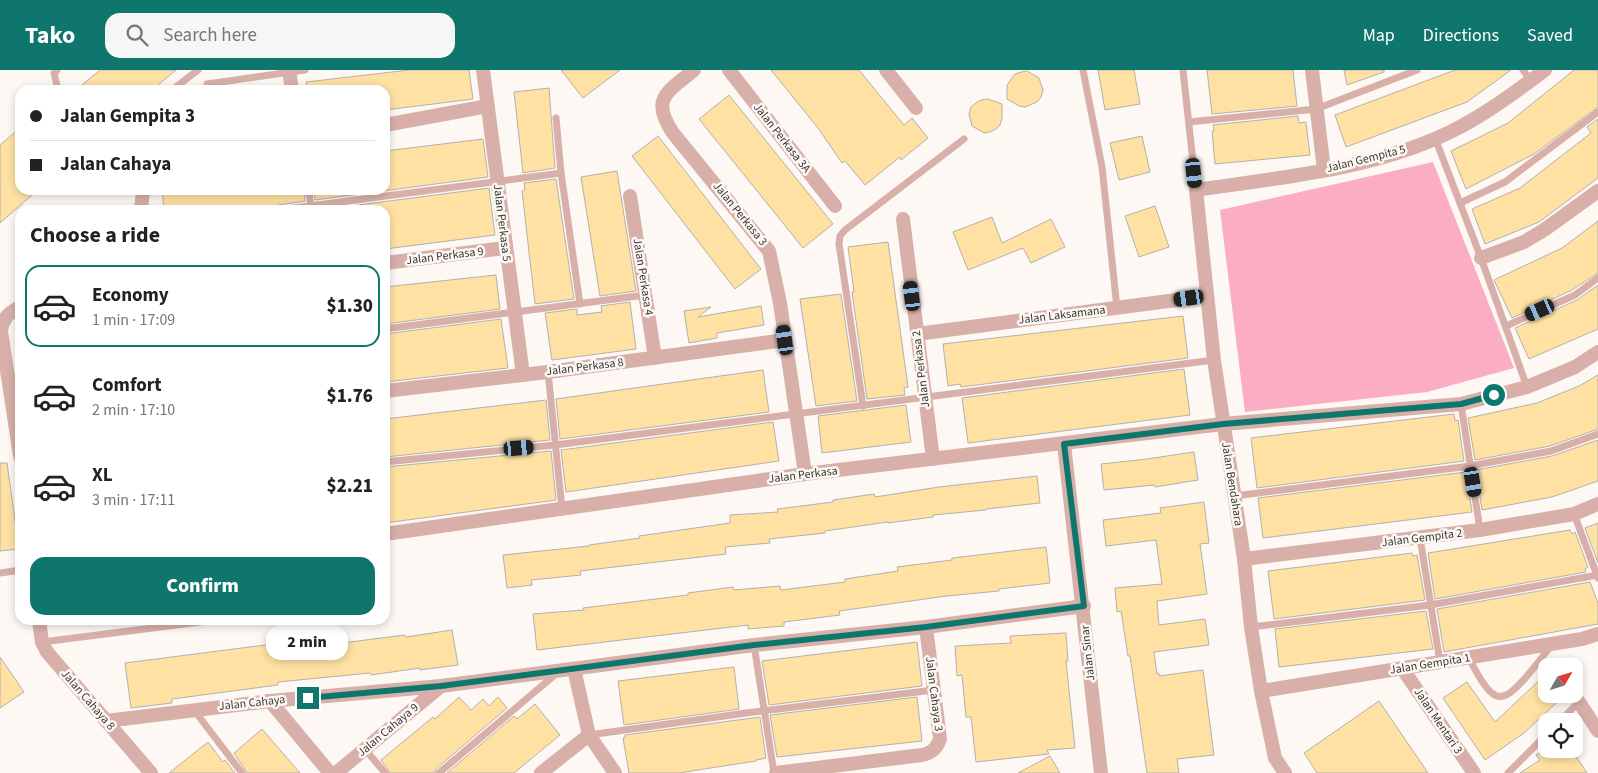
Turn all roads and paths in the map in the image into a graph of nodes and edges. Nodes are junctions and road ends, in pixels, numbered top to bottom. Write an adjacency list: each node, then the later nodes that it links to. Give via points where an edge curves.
1 (57, 70): 16 (lane, via 54,73)
2 (198, 70): 17 (lane)
3 (305, 70): 13 (lane)
4 (483, 70): 19 (street, Jalan Perkasa 5)
5 (694, 70): 52 (street, Jalan Perkasa 3, via 665,95 662,112 674,133 768,249)
6 (729, 70): 36 (street, Jalan Perkasa 3A)
7 (886, 70): 20 (street)
8 (1084, 70): 45 (lane, via 1102,167)
9 (1183, 70): 24 (lane)
10 (1312, 70): 21 (street)
11 (1417, 70): 21 (lane)
12 (1545, 70): 14 (street, Jalan Gempita 5)
13 (289, 71): 15 (lane); 18 (street)
14 (1527, 76): 26 (street, Jalan Gempita 5, via 1481,116)
15 (207, 84)
16 (57, 85)
17 (178, 85)
18 (291, 85)
19 (488, 106): 25 (street); 30 (street, Jalan Perkasa 5)
20 (916, 108)
21 (1316, 109): 24 (lane); 28 (street)
22 (1598, 112): 34 (lane, via 1505,182)
23 (556, 118): 29 (lane)
24 (1189, 122): 31 (lane)
25 (390, 124)
26 (1435, 138): 28 (street, Jalan Gempita 5, via 1396,153); 34 (lane)
27 (964, 139): 63 (lane, via 840,236)
28 (1324, 170): 31 (street, Jalan Gempita 5)
29 (561, 173): 30 (lane); 44 (lane)
30 (497, 182): 35 (lane); 38 (street, Jalan Perkasa 5)
31 (1196, 190): 43 (street, Jalan Bendahara)
32 (1598, 191): 39 (street, via 1524,242)
33 (630, 196): 42 (street, Jalan Perkasa 4)
34 (1460, 203): 39 (lane)
35 (332, 205)
36 (835, 206)
37 (903, 219): 51 (street, Jalan Perkasa 2)
38 (505, 248): 40 (street, Jalan Perkasa 9); 47 (street, Jalan Perkasa 5)
39 (1481, 258): 49 (lane)
40 (390, 262)
41 (1598, 278): 49 (lane, via 1575,294)
42 (645, 296): 44 (lane); 54 (street, Jalan Perkasa 4)
43 (1207, 296): 45 (street, Jalan Laksamana); 55 (street, Jalan Bendahara)
44 (580, 304): 47 (lane)
45 (1116, 308): 51 (street, Jalan Laksamana)
46 (15, 309): 48 (street)
47 (514, 313): 50 (lane); 57 (street, Jalan Perkasa 5)
48 (2, 318): 58 (street, via 1,331)
49 (1506, 326): 59 (lane)
50 (390, 328)
51 (917, 334): 61 (street, Jalan Perkasa 2)
52 (785, 340): 54 (street, Jalan Perkasa 8); 64 (street, Jalan Perkasa 3)
53 (1598, 352): 59 (street, Jalan Perkasa, via 1575,367)
54 (655, 358): 56 (street, Jalan Perkasa 8)
55 (1214, 360): 61 (lane); 65 (street, Jalan Bendahara)
56 (548, 372): 57 (street, Jalan Perkasa 8); 67 (lane)
57 (523, 375): 60 (street, Jalan Perkasa 8)
58 (14, 378)
59 (1527, 386): 62 (street, Jalan Perkasa)
60 (390, 391)
61 (925, 398): 63 (lane); 69 (street, Jalan Perkasa 2)
62 (1461, 404): 65 (street, Jalan Perkasa); 71 (lane)
63 (862, 406): 64 (lane)
64 (796, 414): 67 (lane); 72 (street, Jalan Perkasa 3)
65 (1223, 424): 68 (street, Jalan Perkasa); 73 (street, Jalan Bendahara)
66 (1598, 434): 71 (lane, via 1551,451)
67 (555, 444): 70 (lane); 75 (lane)
68 (1064, 444): 69 (street, Jalan Perkasa); 85 (street, Jalan Sinar)
69 (933, 459): 72 (street, Jalan Perkasa)
70 (390, 461)
71 (1470, 466): 73 (lane); 77 (lane)
72 (805, 474): 75 (street, Jalan Perkasa)
73 (1234, 496): 80 (street, Jalan Bendahara)
74 (1598, 504): 76 (street, Jalan Gempita 2)
75 (562, 509): 78 (street, Jalan Perkasa)
76 (1574, 514): 77 (street, Jalan Gempita 2); 83 (lane)
77 (1480, 530): 79 (street, Jalan Gempita 2)
78 (390, 533)
79 (1420, 538): 80 (street, Jalan Gempita 2); 84 (lane)
80 (1244, 559): 89 (street, Jalan Bendahara)
81 (15, 571): 82 (lane)
82 (0, 573)
83 (1598, 577): 84 (lane)
84 (1430, 605): 89 (lane); 95 (lane)
85 (1084, 606): 88 (street, Jalan Cahaya); 122 (street, Jalan Sinar)
86 (40, 625): 91 (street, Jalan Cahaya 8)
87 (176, 625): 91 (lane)
88 (926, 627): 93 (street, Jalan Cahaya); 99 (street, Jalan Cahaya 3)
89 (1251, 627): 100 (street, Jalan Bendahara)
90 (1598, 634): 92 (street, Jalan Gempita 1)
91 (42, 642): 107 (street, Jalan Cahaya 8, via 46,652)
92 (1553, 644): 94 (street, Jalan Gempita 1); 94 (lane, via 1533,670 1504,696 1490,692)
93 (754, 645): 97 (street, Jalan Cahaya); 105 (lane)
94 (1468, 657): 95 (street, Jalan Gempita 1)
95 (1440, 662): 96 (street, Jalan Gempita 1)
96 (1402, 668): 100 (street, Jalan Gempita 1); 124 (street, Jalan Mentari 3)
97 (567, 670): 98 (street, Jalan Cahaya); 109 (street); 118 (lane)
98 (441, 686): 101 (street, Jalan Cahaya); 111 (street, Jalan Cahaya 9)
99 (934, 690): 105 (lane); 112 (street, Jalan Cahaya 3, via 940,739 929,754)
100 (1261, 691): 123 (street, Jalan Bendahara, via 1275,758)
101 (270, 701): 104 (street, Jalan Cahaya); 115 (street)
102 (1578, 703): 106 (lane)
103 (1580, 703): 108 (street)
104 (194, 710): 107 (street, Jalan Cahaya); 114 (lane)
105 (763, 711): 109 (lane); 121 (lane)
106 (1568, 713)
107 (106, 721): 113 (street, Jalan Cahaya 8)
108 (1598, 731)
109 (589, 735): 119 (street); 120 (street)
110 (1538, 743): 125 (lane)
111 (365, 749): 116 (street, Jalan Cahaya 9); 117 (lane)
112 (815, 771): 121 (street, Jalan Cahaya 3)
113 (151, 773)
114 (242, 773)
115 (330, 773)
116 (336, 773)
117 (385, 773)
118 (439, 773)
119 (541, 773)
120 (615, 773)
121 (775, 773)
122 (1101, 773)
123 (1285, 773)
124 (1474, 773)
125 (1508, 773)

